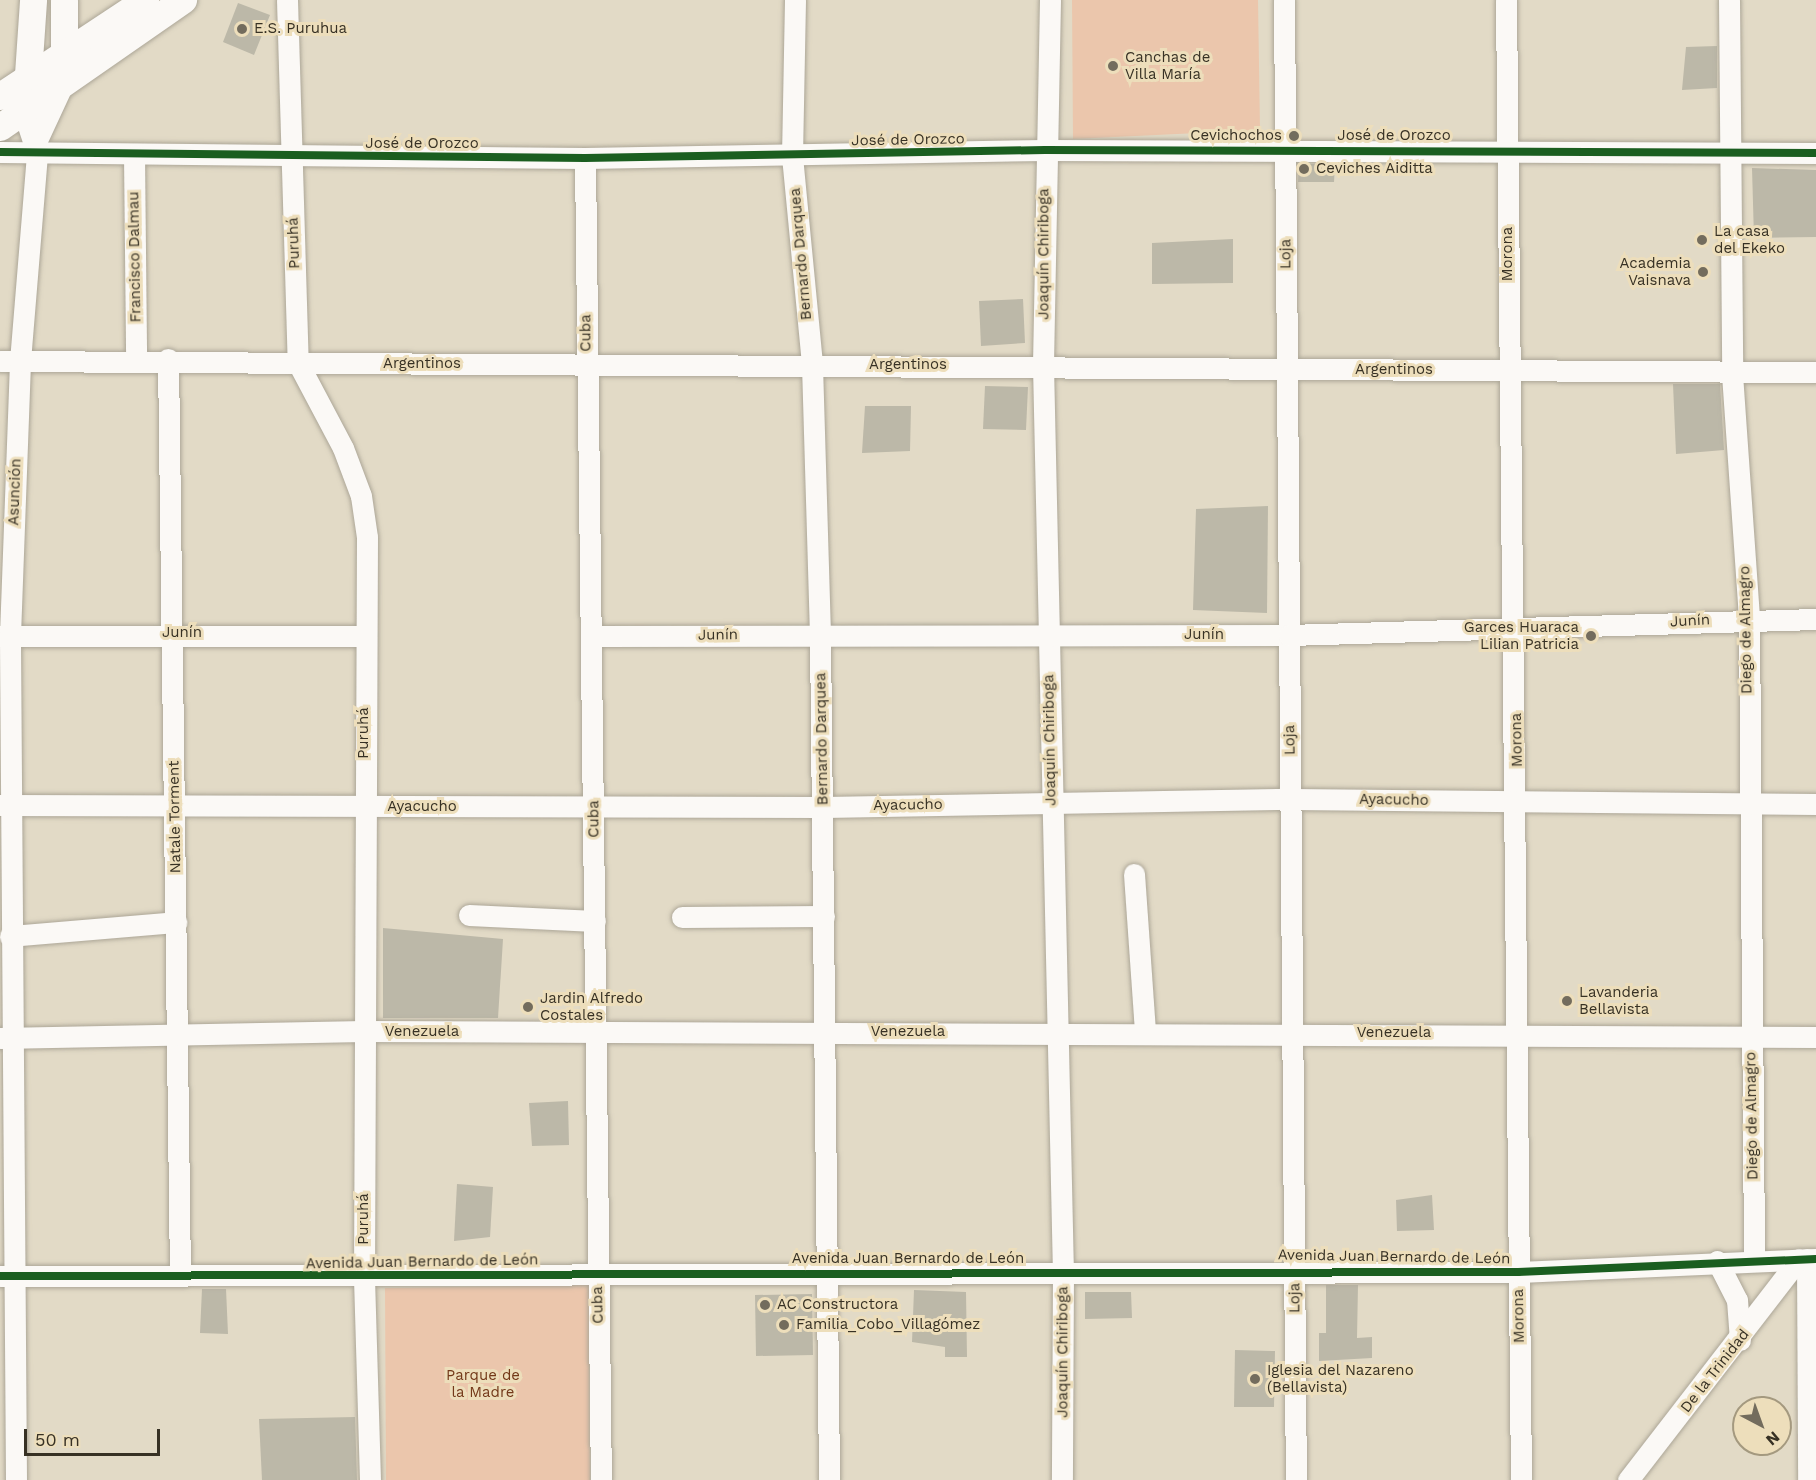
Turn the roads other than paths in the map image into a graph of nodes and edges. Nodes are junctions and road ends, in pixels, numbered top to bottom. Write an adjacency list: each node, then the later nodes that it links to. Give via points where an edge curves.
1 (33, 0): 12 (street)
2 (64, 0): 11 (street)
3 (146, 0): 11 (street)
4 (183, 0): 13 (street)
5 (287, 0): 26 (street, Puruhá)
6 (795, 0): 25 (street, Bernardo Darquea)
7 (1050, 0): 19 (street, Joaquín Chiriboga)
8 (1284, 0): 18 (street, Loja)
9 (1506, 0): 20 (street, Morona)
10 (1730, 0): 21 (street, Diego de Almagro)
11 (64, 54): 12 (street); 13 (street)
12 (30, 76): 14 (street); 15 (street)
13 (63, 84): 15 (street); 17 (street, Asunción)
14 (0, 96)
15 (23, 111): 16 (street); 17 (street)
16 (0, 127)
17 (37, 147): 22 (street, José de Orozco); 24 (street, José de Orozco); 30 (street, Asunción)
18 (1286, 149): 19 (street, José de Orozco); 20 (street, José de Orozco); 35 (street, Loja)
19 (1045, 150): 25 (street, José de Orozco); 34 (street, Joaquín Chiriboga)
20 (1508, 150): 21 (street, José de Orozco); 36 (street, Morona)
21 (1732, 150): 23 (street, José de Orozco); 38 (street, Diego de Almagro)
22 (0, 152)
23 (1816, 153)
24 (134, 155): 26 (street, José de Orozco); 28 (street, Francisco Dalmau)
25 (792, 156): 27 (street, José de Orozco); 33 (street, Bernardo Darquea)
26 (291, 157): 27 (street, José de Orozco); 31 (street, Puruhá)
27 (585, 158): 32 (street, Cuba)
28 (136, 359): 29 (street, Argentinos); 30 (street, Argentinos)
29 (168, 359): 31 (street, Argentinos); 42 (street, Natale Torment)
30 (10, 361): 45 (street, Asunción)
31 (298, 363): 32 (street, Argentinos); 47 (street, Puruhá, via 343,448 361,496 367,537)
32 (586, 365): 33 (street, Argentinos); 48 (street, Cuba)
33 (812, 365): 34 (street, Argentinos); 43 (street, Bernardo Darquea)
34 (1043, 366): 35 (street, Argentinos); 44 (street, Joaquín Chiriboga)
35 (1286, 369): 36 (street, Argentinos); 46 (street, Loja)
36 (1508, 371): 38 (street, Argentinos); 41 (street, Morona)
37 (1816, 372): 38 (street, Argentinos)
38 (1732, 374): 39 (street, Diego de Almagro)
39 (1749, 618): 40 (street, Junín); 41 (street, Junín); 52 (street, Diego de Almagro)
40 (1816, 620)
41 (1515, 630): 46 (street, Junín); 50 (street, Morona)
42 (172, 633): 45 (street, Junín); 47 (street, Junín); 55 (street, Natale Torment)
43 (820, 634): 44 (street, Junín); 48 (street, Junín); 58 (street, Bernardo Darquea)
44 (1048, 634): 46 (street, Junín); 51 (street, Joaquín Chiriboga)
45 (5, 635): 54 (street, Asunción)
46 (1289, 635): 49 (street, Loja)
47 (364, 636): 56 (street, Puruhá)
48 (592, 636): 57 (street, Cuba)
49 (1291, 799): 50 (street, Ayacucho); 51 (street, Ayacucho); 71 (street, Loja)
50 (1518, 801): 52 (street, Ayacucho); 72 (street, Morona)
51 (1052, 802): 58 (street, Ayacucho); 69 (street, Joaquín Chiriboga)
52 (1749, 802): 53 (street, Ayacucho); 73 (street, Diego de Almagro)
53 (1816, 804)
54 (5, 805): 55 (street, Ayacucho); 65 (street, Asunción)
55 (175, 806): 56 (street, Ayacucho); 64 (street, Natale Torment)
56 (364, 807): 57 (street, Ayacucho); 66 (street, Puruhá)
57 (594, 807): 58 (street, Ayacucho); 63 (street, Cuba)
58 (824, 807): 61 (street, Bernardo Darquea)
59 (1134, 874): 70 (street)
60 (469, 915): 63 (street)
61 (824, 916): 62 (street); 68 (street, Bernardo Darquea)
62 (682, 917)
63 (595, 921): 67 (street, Cuba)
64 (176, 922): 65 (street); 76 (street, Natale Torment)
65 (10, 936): 75 (street, Asunción)
66 (364, 1031): 67 (street, Venezuela); 76 (street, Venezuela); 87 (street, Puruhá)
67 (596, 1032): 68 (street, Venezuela); 84 (street, Cuba)
68 (824, 1032): 69 (street, Venezuela); 81 (street, Bernardo Darquea)
69 (1057, 1032): 70 (street, Venezuela); 83 (street, Joaquín Chiriboga)
70 (1145, 1033): 71 (street, Venezuela)
71 (1293, 1033): 72 (street, Venezuela); 80 (street, Loja)
72 (1515, 1033): 73 (street, Venezuela); 82 (street, Morona)
73 (1751, 1035): 74 (street, Venezuela); 78 (street, Diego de Almagro)
74 (1816, 1036)
75 (5, 1038): 76 (street, Venezuela); 85 (street, Asunción)
76 (178, 1039): 86 (street, Natale Torment)
77 (1808, 1259): 78 (street, Avenida Juan Bernardo de León); 88 (street, De la Trinidad); 97 (street)
78 (1754, 1260): 79 (street, Avenida Juan Bernardo de León)
79 (1717, 1261): 82 (street, Avenida Juan Bernardo de León); 88 (street, via 1737,1300)
80 (1295, 1269): 82 (street, Avenida Juan Bernardo de León); 83 (street, Avenida Juan Bernardo de León); 94 (street, Loja)
81 (826, 1271): 83 (street, Avenida Juan Bernardo de León); 84 (street, Avenida Juan Bernardo de León); 92 (street, Bernardo Darquea)
82 (1518, 1272): 95 (street, Morona)
83 (1063, 1273): 93 (street, Joaquín Chiriboga)
84 (597, 1274): 87 (street, Avenida Juan Bernardo de León); 91 (street, Cuba)
85 (6, 1276): 86 (street, Avenida Juan Bernardo de León); 89 (street, Asunción)
86 (180, 1276): 87 (street, Avenida Juan Bernardo de León)
87 (364, 1278): 90 (street, Puruhá)
88 (1740, 1340): 96 (street, De la Trinidad)
89 (16, 1480)
90 (370, 1480)
91 (601, 1480)
92 (829, 1480)
93 (1062, 1480)
94 (1296, 1480)
95 (1521, 1480)
96 (1628, 1480)
97 (1808, 1480)

